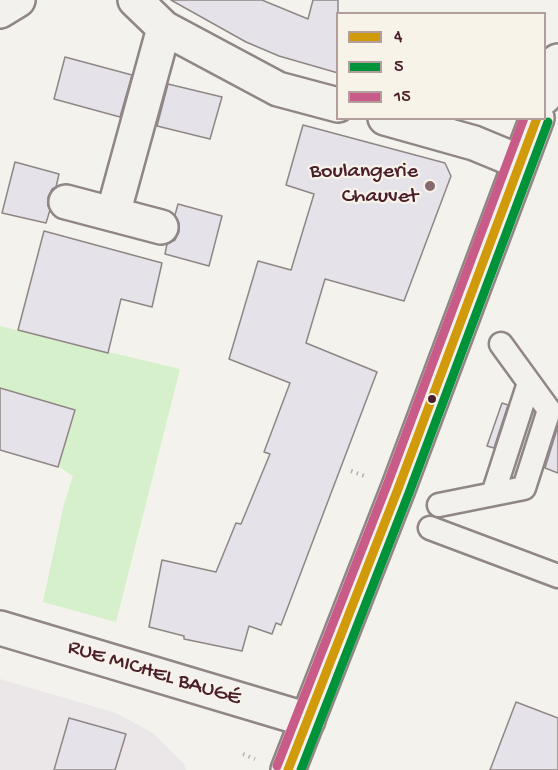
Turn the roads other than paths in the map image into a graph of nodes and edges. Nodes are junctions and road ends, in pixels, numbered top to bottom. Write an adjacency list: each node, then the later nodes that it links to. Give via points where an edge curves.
1 (18, 0): 3 (street)
2 (135, 0): 4 (street)
3 (0, 11)
4 (164, 28): 7 (street, via 278,89); 12 (street)
5 (558, 61): 6 (street)
6 (546, 92)
7 (336, 104)
8 (392, 120): 10 (street, via 474,143)
9 (536, 120): 10 (street)
10 (520, 162): 22 (street)
11 (66, 202): 12 (street)
12 (112, 214): 13 (street)
13 (160, 227)
14 (501, 344): 15 (lane)
15 (529, 383): 16 (lane); 17 (lane)
16 (553, 412): 17 (lane, via 524,488)
17 (493, 494): 18 (lane)
18 (439, 505)
19 (430, 528): 20 (lane)
20 (558, 576)
21 (0, 628): 22 (street, RUE MICHEL BAUGÉ)
22 (308, 720): 23 (street)
23 (288, 770)

